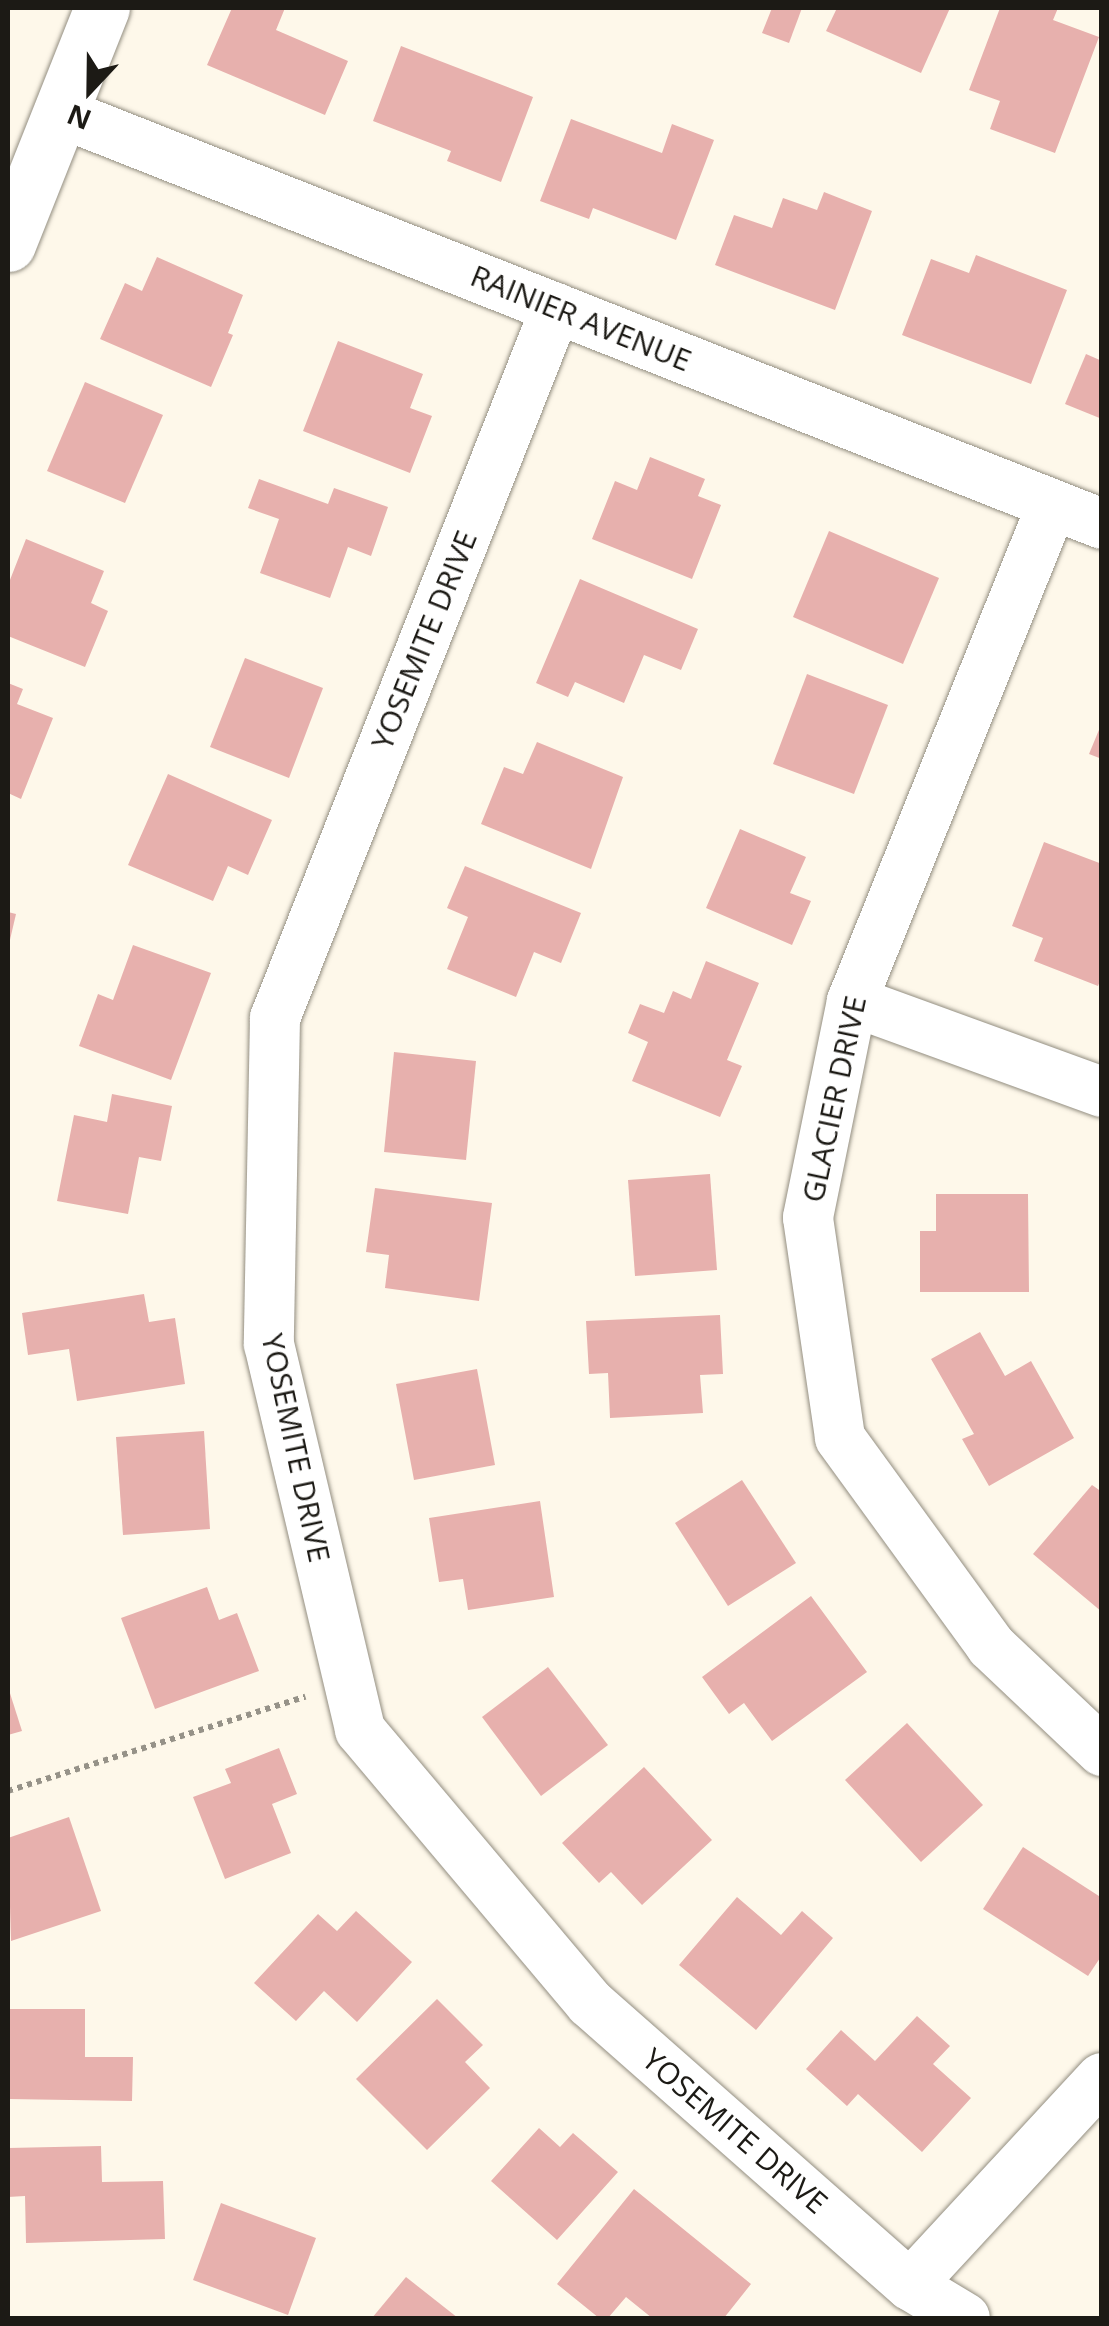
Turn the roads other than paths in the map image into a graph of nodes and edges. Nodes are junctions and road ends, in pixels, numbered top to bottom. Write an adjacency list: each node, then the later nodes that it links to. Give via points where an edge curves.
1 (102, 8): 2 (street)
2 (59, 112): 3 (street); 4 (street, RAINIER AVENUE)
3 (8, 244)
4 (556, 308): 5 (street, RAINIER AVENUE); 11 (street, YOSEMITE DRIVE, via 274,1018 269,1344 360,1730 590,2003)
5 (1052, 505): 6 (street, RAINIER AVENUE); 7 (street, GLACIER DRIVE)
6 (1102, 524)
7 (852, 1001): 8 (street); 9 (street, GLACIER DRIVE, via 808,1218 840,1438 991,1646)
8 (1102, 1092)
9 (1102, 1751)
10 (1102, 2078): 11 (street)
11 (910, 2284): 12 (street, YOSEMITE DRIVE)
12 (965, 2318)

